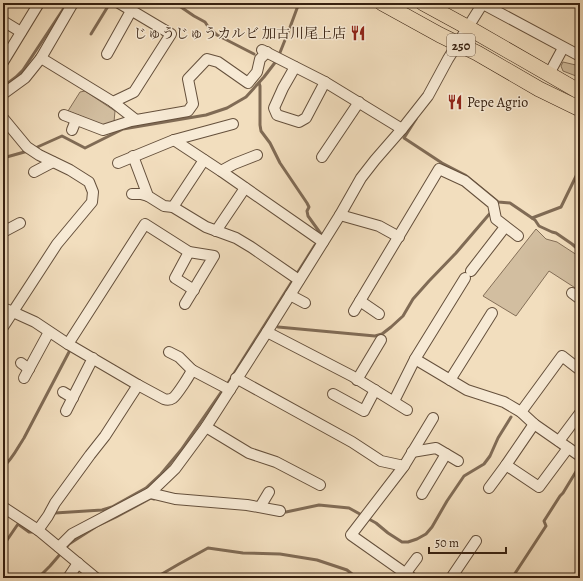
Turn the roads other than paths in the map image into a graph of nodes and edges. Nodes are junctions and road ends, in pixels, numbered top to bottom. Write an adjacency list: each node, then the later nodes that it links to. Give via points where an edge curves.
1 (39, 3): 10 (street)
2 (73, 3): 15 (street)
3 (119, 3): 7 (street)
4 (382, 3): 11 (highway, 250)
5 (423, 3): 9 (highway, 250)
6 (483, 3): 9 (street); 12 (street)
7 (132, 11): 13 (street); 24 (street, via 170,34 134,92)
8 (3, 22): 10 (street)
9 (467, 27): 11 (street); 18 (highway, 250)
10 (21, 32): 16 (street)
11 (458, 44): 20 (highway, 250); 33 (street, via 428,96)
12 (563, 48): 14 (street); 18 (street)
13 (106, 54)
14 (580, 56)
15 (41, 58): 23 (street, via 25,78); 24 (street)
16 (3, 62)
17 (295, 67): 19 (street); 19 (street, via 274,108 277,115 299,122 306,118); 31 (street, via 271,55 260,59 257,72 248,83 218,62 207,59 188,79 193,104 188,111)
18 (549, 74): 21 (highway, 250); 22 (highway, 250)
19 (325, 82): 25 (street)
20 (539, 89): 26 (highway, 250); 27 (highway, 250)
21 (580, 89)
22 (580, 92)
23 (3, 94)
24 (113, 102): 31 (street)
25 (359, 102): 33 (street); 38 (street)
26 (580, 109)
27 (580, 114)
28 (64, 115): 30 (street)
29 (3, 118): 40 (street, via 27,147)
30 (76, 120): 31 (street, via 103,130); 34 (street)
31 (136, 120)
32 (233, 124): 35 (street)
33 (402, 129): 48 (street, via 361,178)
34 (72, 130)
35 (174, 140): 37 (street); 39 (street)
36 (257, 155): 42 (street)
37 (133, 156): 41 (street); 46 (street)
38 (322, 157)
39 (204, 160): 42 (street); 47 (street)
40 (53, 162): 43 (street); 63 (street, via 89,182 93,192 92,202)
41 (118, 163)
42 (221, 171): 44 (street)
43 (34, 172)
44 (245, 188): 51 (street); 55 (street)
45 (132, 194): 46 (street)
46 (148, 196): 47 (street, via 164,206)
47 (173, 207): 51 (street, via 206,228)
48 (340, 215): 54 (street, via 378,226); 55 (street)
49 (20, 223): 52 (street)
50 (505, 227): 53 (street); 54 (street, via 496,219 493,204 465,181 439,169); 74 (street, via 468,274)
51 (216, 231): 57 (street, via 236,238)
52 (4, 236)
53 (518, 236)
54 (399, 237): 60 (street)
55 (323, 242): 57 (street)
56 (189, 252): 58 (street, via 176,278); 58 (street, via 214,256); 71 (street, via 145,224)
57 (299, 280): 59 (street)
58 (194, 290): 62 (street)
59 (290, 295): 61 (street); 69 (street)
60 (360, 301): 64 (street); 66 (street)
61 (305, 303)
62 (185, 304)
63 (8, 310): 67 (street); 68 (street, via 35,322)
64 (354, 311)
65 (492, 313): 80 (street, via 484,332)
66 (379, 314)
67 (3, 327)
68 (49, 332): 71 (street); 77 (street, via 25,366)
69 (267, 332): 78 (street); 79 (street)
70 (381, 340): 79 (street)
71 (68, 344): 73 (street)
72 (170, 352): 75 (street, via 184,355)
73 (93, 358): 81 (street); 86 (street)
74 (415, 359): 80 (street); 87 (street)
75 (192, 370): 81 (street, via 174,398 169,400); 82 (street)
76 (580, 370): 90 (street, via 562,356)
77 (24, 378)
78 (236, 378): 82 (street); 102 (street, via 352,442 381,461)
79 (357, 380): 83 (street)
80 (450, 380): 90 (street, via 467,390 504,402)
81 (138, 385): 111 (street)
82 (230, 390): 94 (street)
83 (375, 390): 85 (street, via 364,411); 87 (street)
84 (63, 392): 86 (street)
85 (333, 394)
86 (73, 398): 89 (street)
87 (394, 401): 88 (street)
88 (407, 410)
89 (66, 411)
90 (521, 412): 93 (street)
91 (580, 413): 95 (street)
92 (433, 418): 97 (street)
93 (534, 424): 95 (street); 101 (street)
94 (206, 427): 103 (street, via 249,453 276,462); 106 (street, via 175,469)
95 (559, 441): 96 (street)
96 (568, 448): 99 (street); 101 (street, via 539,487)
97 (412, 452): 98 (street, via 436,448); 102 (street)
98 (446, 454): 100 (street); 107 (street)
99 (580, 456)
100 (458, 461)
101 (506, 465): 104 (street)
102 (404, 466): 116 (street, via 351,535)
103 (320, 485)
104 (488, 488)
105 (268, 492): 109 (street)
106 (150, 493): 109 (street, via 175,499); 113 (street, via 72,534)
107 (422, 494)
108 (3, 507): 111 (street)
109 (260, 507): 110 (street)
110 (280, 511)
111 (38, 530): 113 (street)
112 (476, 541): 119 (street)
113 (59, 547): 115 (street)
114 (417, 558): 116 (street)
115 (78, 563): 117 (street); 118 (street)
116 (408, 576)
117 (68, 578)
118 (96, 578)
119 (451, 578)

